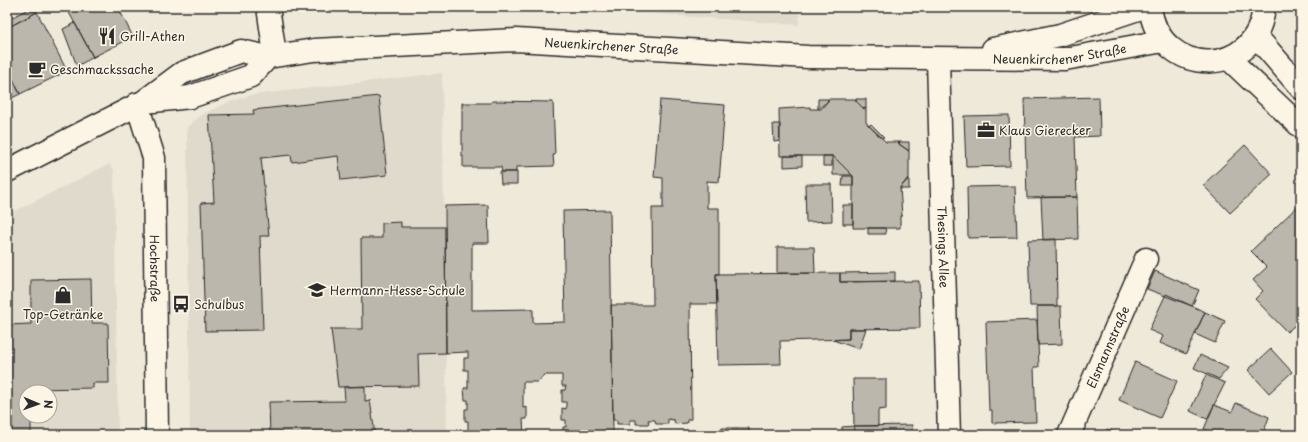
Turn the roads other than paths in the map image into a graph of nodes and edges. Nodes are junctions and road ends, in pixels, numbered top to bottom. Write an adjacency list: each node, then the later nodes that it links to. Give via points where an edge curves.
1 (268, 7): 7 (main road)
2 (1144, 7): 8 (main road, Neuenkirchener Straße, via 1060,35)
3 (1150, 7): 6 (main road, via 1153,24)
4 (1264, 7): 5 (main road, via 1263,19)
5 (1256, 36): 9 (main road, via 1244,49); 10 (main road)
6 (1163, 41): 8 (main road, Neuenkirchener Straße, via 1065,59); 9 (main road, via 1176,53 1192,60 1211,62)
7 (271, 56): 8 (main road, Neuenkirchener Straße, via 314,50 516,40 808,57); 11 (main road, via 251,76 190,97)
8 (947, 58): 16 (main road, Thesings Allee)
9 (1228, 58): 12 (main road)
10 (1301, 88)
11 (140, 103): 13 (main road); 15 (main road, Hochstraße, via 154,158)
12 (1301, 127)
13 (7, 171)
14 (1146, 259): 17 (main road, Elsmannstraße)
15 (157, 435)
16 (949, 435)
17 (1069, 435)

